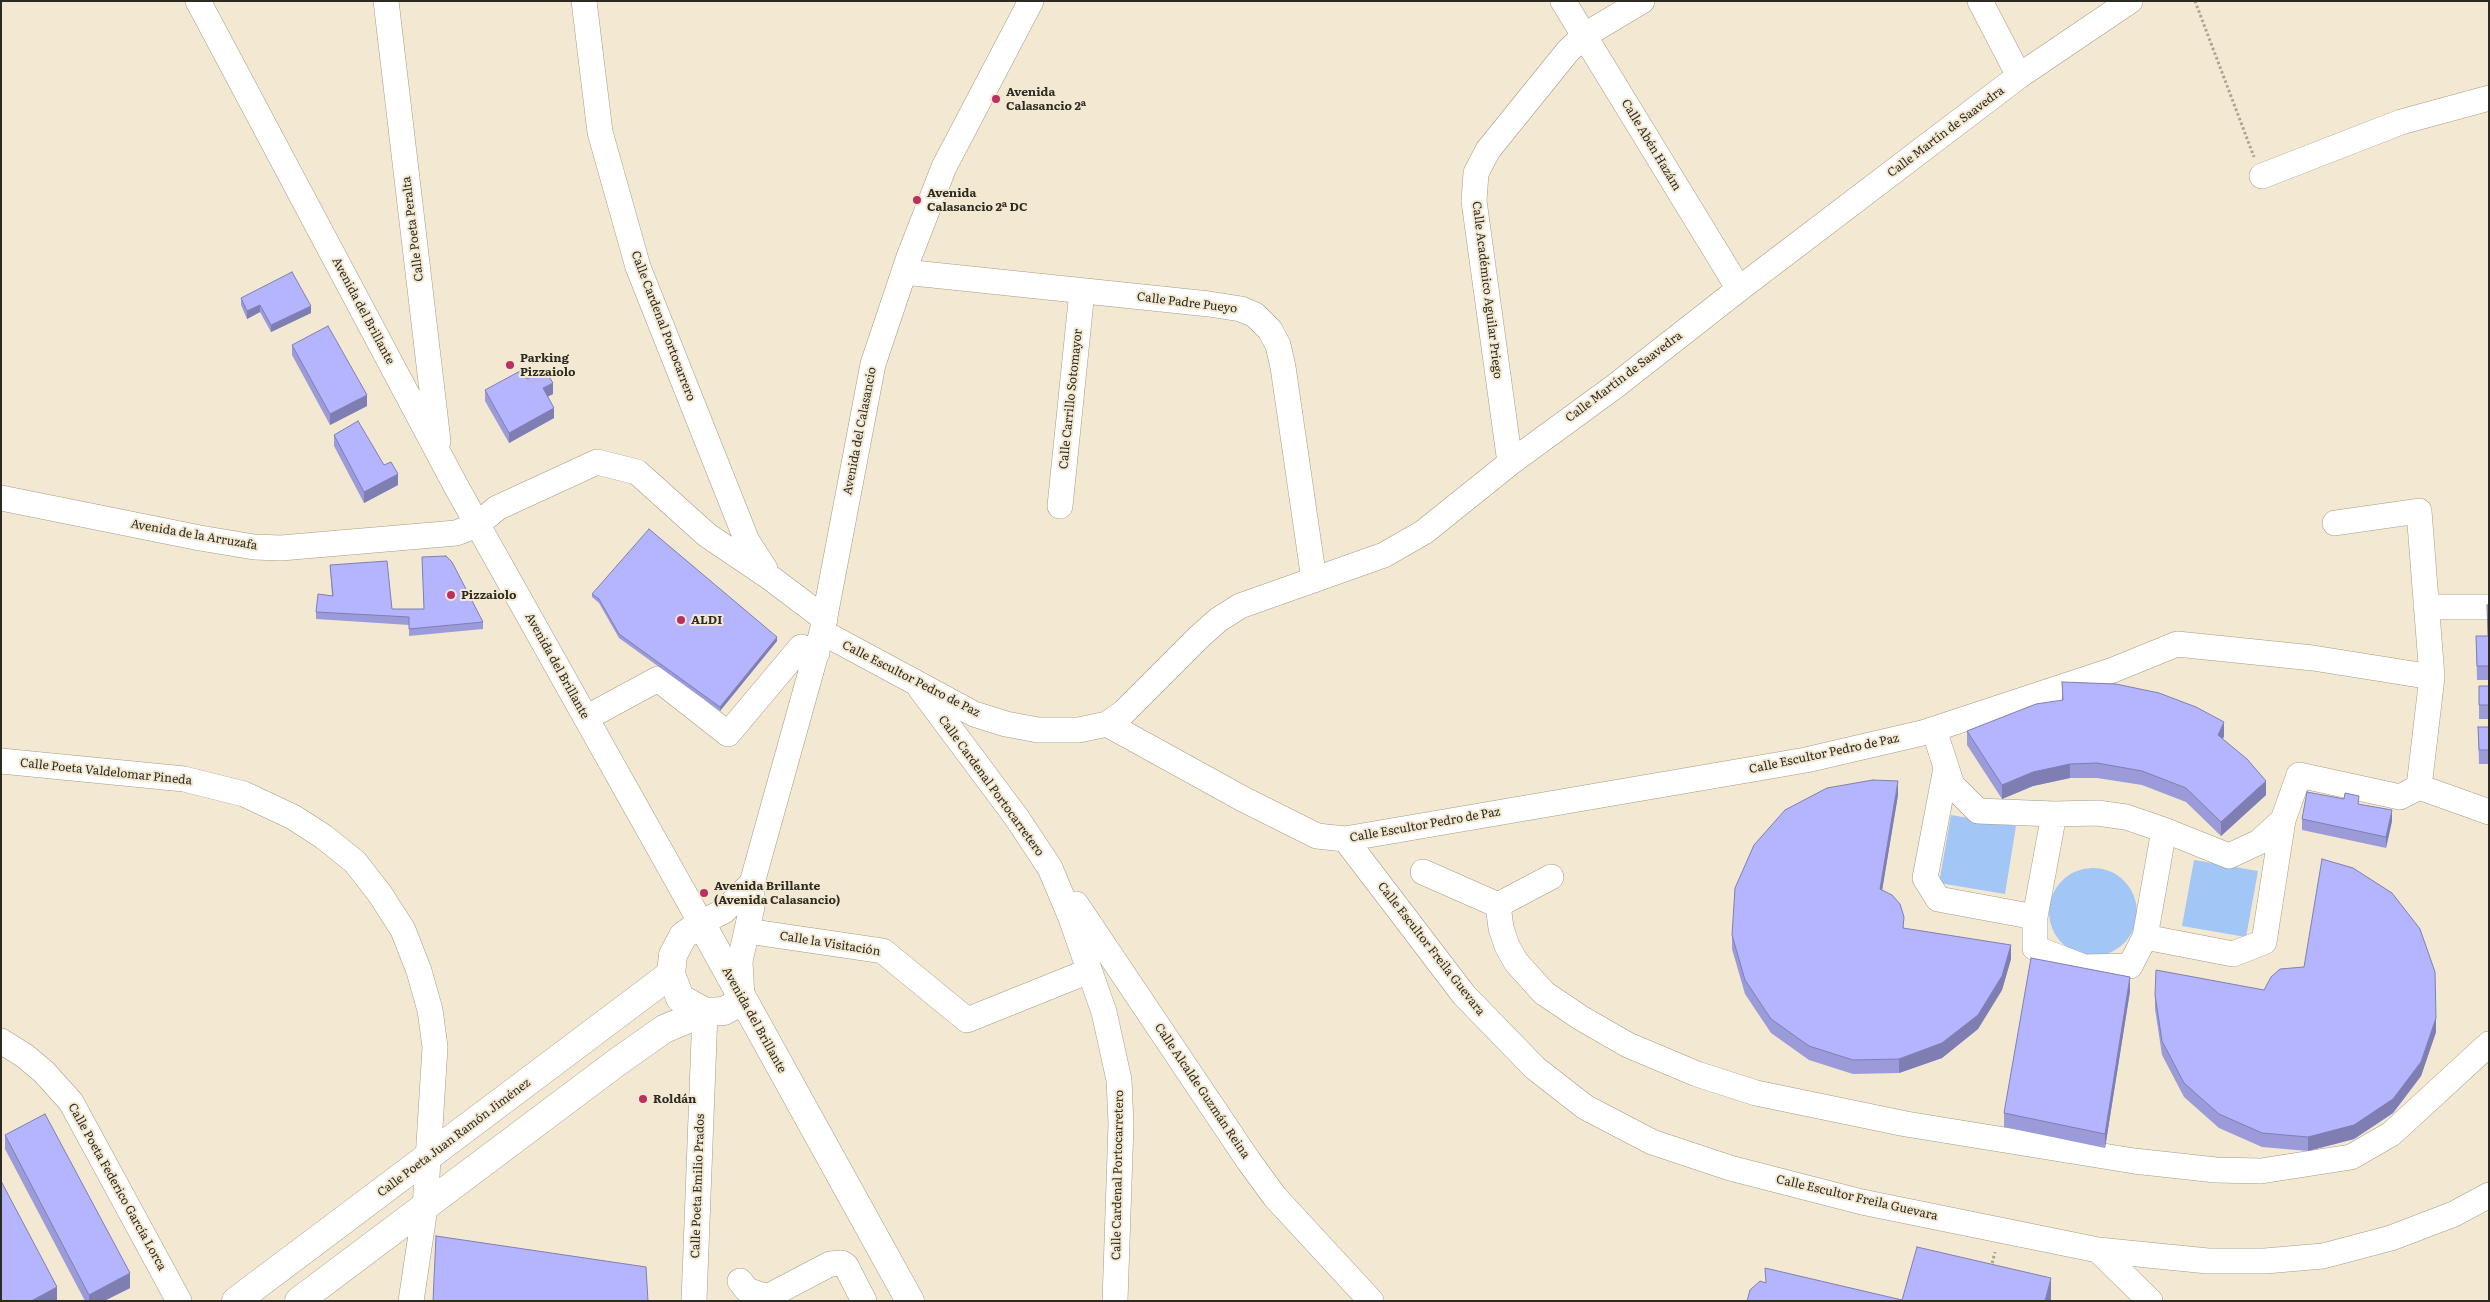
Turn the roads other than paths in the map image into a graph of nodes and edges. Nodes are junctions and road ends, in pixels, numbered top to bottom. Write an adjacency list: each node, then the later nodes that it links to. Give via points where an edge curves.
1 (198, 1): 17 (street, Avenida del Brillante)
2 (386, 1): 17 (street, Calle Poeta Peralta)
3 (584, 1): 23 (street, Calle Cardenal Portocarrero, via 600,132 638,267 747,541)
4 (1031, 1): 14 (street, Avenida del Calasancio, via 944,167)
5 (1562, 1): 10 (street, Calle Abén Hazám)
6 (1642, 1): 10 (street, Calle Académico Aguilar Priego)
7 (1980, 1): 11 (street)
8 (2130, 1): 9 (street, Calle Martín de Saavedra)
9 (2104, 9): 11 (street, Calle Martín de Saavedra)
10 (1585, 35): 15 (street, Calle Abén Hazám); 18 (street, Calle Académico Aguilar Priego, via 1568,51 1488,150 1476,174 1474,201)
11 (2019, 76): 15 (street, Calle Martín de Saavedra)
12 (2489, 98): 13 (street, via 2401,122)
13 (2262, 176)
14 (904, 272): 16 (street, Calle Padre Pueyo); 27 (street, Avenida del Calasancio, via 873,364)
15 (1739, 289): 18 (street, Calle Martín de Saavedra, via 1614,388)
16 (1082, 291): 20 (street, Calle Carrillo Sotomayor); 24 (street, Calle Padre Pueyo, via 1240,309 1255,315 1270,330 1278,345 1283,367)
17 (440, 456): 22 (street, Avenida del Brillante)
18 (1510, 463): 24 (street, Calle Martín de Saavedra, via 1424,532 1384,555)
19 (1, 498): 22 (street, Avenida de la Arruzafa, via 200,538 281,548 456,533)
20 (1060, 506)
21 (2335, 523): 25 (street, via 2419,511)
22 (477, 525): 23 (street, Calle Cardenal Portocarrero, via 497,508 597,462 637,472 707,535); 30 (street, Avenida del Brillante)
23 (772, 579): 27 (street, Calle Cardenal Portocarrero)
24 (1314, 580): 31 (street, Calle Martín de Saavedra, via 1240,606 1218,620 1124,712)
25 (2426, 606): 26 (street); 28 (street)
26 (2489, 607)
27 (821, 635): 29 (street, Calle Escultor Pedro de Paz); 30 (street, via 800,647 728,734 658,679); 44 (street, Avenida del Calasancio)
28 (2432, 677): 32 (street, Calle Escultor Pedro de Paz, via 2313,658 2177,644 2113,670); 35 (street)
29 (917, 684): 31 (street, Calle Escultor Pedro de Paz, via 974,714 1006,724 1038,730 1079,730); 41 (street, Calle Cardenal Portocarretero, via 1017,818)
30 (586, 718): 47 (street, Avenida del Brillante)
31 (1107, 724): 40 (street, Calle Escultor Pedro de Paz, via 1317,836)
32 (1928, 732): 34 (street); 40 (street, Calle Escultor Pedro de Paz, via 1806,760)
33 (1, 761): 58 (street, Calle Poeta Valdelomar Pineda, via 184,779 244,794 293,817 354,862 403,930 430,1010 435,1047)
34 (1946, 768): 37 (street, via 1952,785 1978,811); 46 (street, via 1925,878 1938,899)
35 (2419, 787): 36 (street); 38 (street, via 2400,797 2299,775)
36 (2489, 812)
37 (2054, 814): 39 (street, via 2097,813 2126,817); 46 (street)
38 (2283, 820): 39 (street, via 2259,842 2229,856); 49 (street, via 2264,942 2233,954)
39 (2164, 830): 49 (street)
40 (1345, 839): 61 (street, Calle Escultor Freila Guevara, via 1464,995 1535,1068 1585,1107 1652,1142 1730,1168 1862,1202)
41 (1050, 868): 50 (street, Calle Cardenal Portocarretero); 52 (street, Calle Alcalde Guzmán Reina)
42 (1423, 872): 45 (street)
43 (1551, 877): 45 (street)
44 (752, 883): 47 (street, Avenida del Calasancio, via 724,912); 48 (street, Avenida del Calasancio)
45 (1498, 905): 57 (street, via 1507,946 1516,962 1544,993 1628,1045 1697,1074 1756,1093 1906,1124 2134,1161 2216,1170 2261,1171 2351,1157 2391,1134)
46 (2035, 916): 49 (street, via 2035,948 2084,967 2130,966)
47 (701, 923): 51 (main road, via 682,936 673,955); 53 (main road, Avenida del Brillante)
48 (747, 931): 50 (street, Calle la Visitación, via 883,951 967,1020); 53 (street, Avenida del Calasancio, via 740,961)
49 (2145, 937)
50 (1089, 971): 55 (street, Calle Cardenal Portocarretero)
51 (671, 974): 54 (main road, via 680,998); 58 (main road, Calle Poeta Juan Ramón Jiménez)
52 (1137, 995): 55 (street); 71 (street, Calle Alcalde Guzmán Reina, via 1275,1197)
53 (742, 1001): 54 (main road, via 724,1011); 69 (main road, Avenida del Brillante)
54 (705, 1012): 60 (main road, via 664,1029); 67 (street, Calle Poeta Emilio Prados)
55 (1104, 1012): 70 (street, Calle Cardenal Portocarretero, via 1119,1080 1121,1124)
56 (1, 1041): 63 (street, Calle Poeta Federico García Lorca, via 26,1056 71,1102)
57 (2489, 1044)
58 (428, 1156): 60 (street, Calle Poeta Valdelomar Pineda); 64 (main road, Calle Poeta Juan Ramón Jiménez)
59 (2489, 1195): 61 (street, Calle Escultor Freila Guevara, via 2454,1214 2391,1238 2323,1256 2208,1261)
60 (425, 1208): 65 (main road); 66 (street, Calle Poeta Valdelomar Pineda)
61 (2098, 1250): 72 (street)
62 (740, 1281): 68 (street, via 747,1290 771,1295 830,1264 842,1263)
63 (179, 1301)
64 (236, 1301)
65 (299, 1301)
66 (412, 1301)
67 (694, 1301)
68 (864, 1301)
69 (910, 1301)
70 (1115, 1301)
71 (1371, 1301)
72 (2150, 1301)

